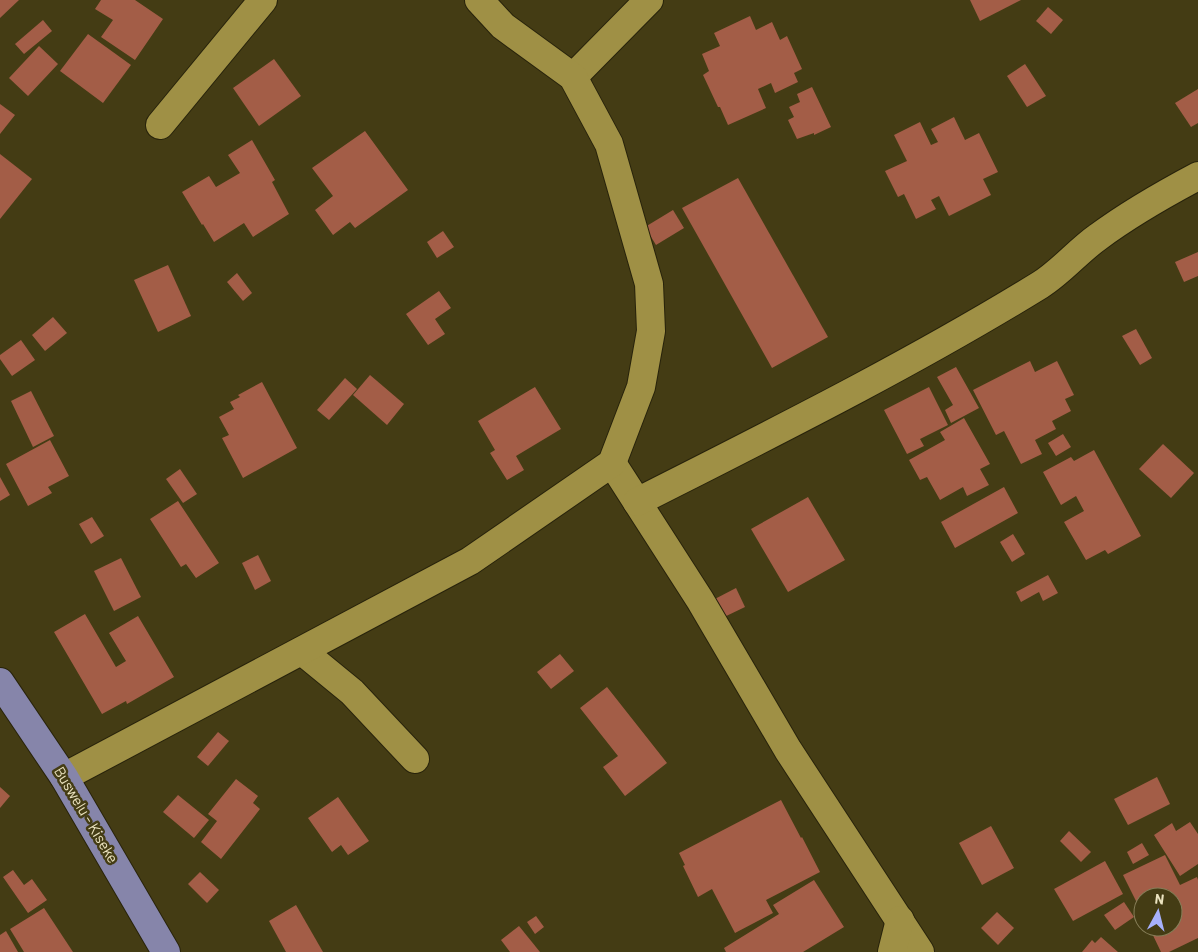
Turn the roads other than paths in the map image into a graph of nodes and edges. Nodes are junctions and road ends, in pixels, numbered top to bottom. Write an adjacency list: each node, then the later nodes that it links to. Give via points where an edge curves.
1 (263, 0): 5 (street)
2 (479, 0): 4 (street, via 503,26)
3 (649, 0): 4 (street)
4 (573, 77): 7 (street, via 609,144 649,284 651,331 641,386)
5 (160, 125)
6 (1198, 176): 8 (street, via 1097,237 1043,284 946,341 824,408)
7 (612, 463): 8 (street); 9 (street, via 470,561)
8 (637, 502): 13 (street, via 700,600 788,750)
9 (302, 650): 11 (street, via 352,692); 12 (street)
10 (0, 682): 12 (main road, Buswelu - Kiseke)
11 (415, 759)
12 (64, 777): 14 (main road, Buswelu - Kiseke)
13 (900, 920): 15 (street); 16 (street)
14 (166, 952)
15 (892, 952)
16 (920, 952)

